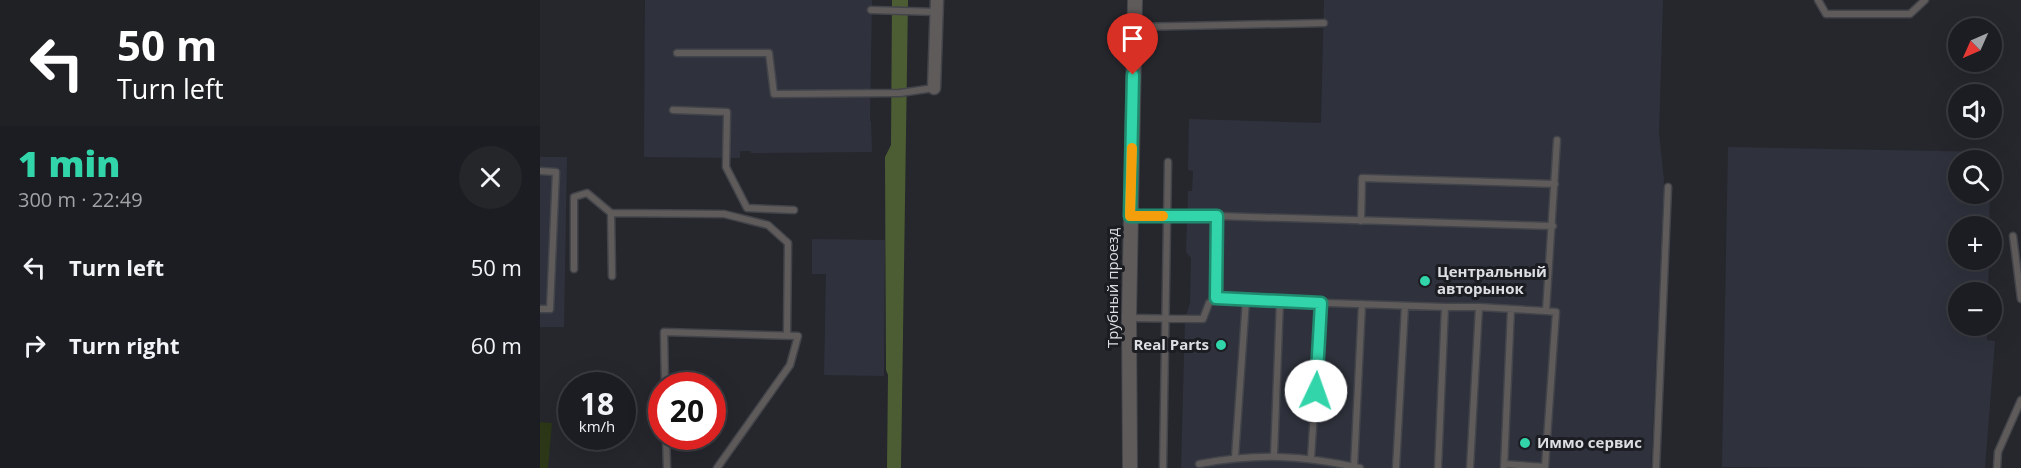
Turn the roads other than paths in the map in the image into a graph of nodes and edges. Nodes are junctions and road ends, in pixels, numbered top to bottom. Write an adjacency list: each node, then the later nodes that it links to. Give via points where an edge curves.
1 (1135, 0): 7 (street, Трубный проезд)
2 (1818, 0): 3 (lane, via 1826,14 1910,14)
3 (1925, 0)
4 (937, 6): 5 (lane); 9 (street)
5 (871, 10)
6 (1323, 23): 7 (lane)
7 (1134, 27): 18 (street, Трубный проезд)
8 (677, 53): 9 (lane, via 769,53 774,94 900,93)
9 (934, 88)
10 (673, 110): 16 (lane, via 727,112 726,167 747,208)
11 (1557, 140): 14 (lane)
12 (1168, 162): 19 (lane)
13 (540, 171): 35 (lane, via 556,172 550,309)
14 (1555, 184): 21 (lane, via 1362,178); 22 (lane)
15 (1668, 187): 57 (lane)
16 (794, 210)
17 (611, 213): 24 (lane, via 587,193 574,197); 25 (lane); 40 (lane, via 724,214 768,225 788,243)
18 (1130, 216): 19 (lane); 38 (street, Трубный проезд)
19 (1167, 216): 20 (lane); 39 (lane)
20 (1217, 216): 21 (lane); 26 (lane)
21 (1361, 221): 22 (lane)
22 (1553, 226): 37 (lane)
23 (2013, 236): 27 (lane)
24 (574, 269)
25 (612, 276)
26 (1216, 298): 28 (lane); 39 (lane, via 1209,303 1203,319)
27 (2021, 299)
28 (1246, 300): 29 (lane); 45 (lane)
29 (1280, 301): 30 (lane); 44 (lane)
30 (1321, 303): 31 (lane); 46 (lane)
31 (1362, 304): 32 (lane); 49 (lane)
32 (1405, 306): 33 (lane); 54 (lane)
33 (1445, 307): 34 (lane); 55 (lane)
34 (1479, 307): 36 (lane); 56 (lane)
35 (540, 309)
36 (1511, 309): 37 (lane); 48 (lane)
37 (1546, 311): 48 (lane, via 1556,312 1545,467)
38 (1129, 318): 39 (lane); 52 (street, Трубный проезд)
39 (1166, 318): 53 (lane)
40 (787, 335): 41 (lane, via 664,332); 51 (lane, via 798,336 790,365)
41 (665, 372)
42 (2021, 400): 58 (lane, via 1998,452)
43 (666, 450): 50 (lane)
44 (1274, 455): 45 (lane); 46 (lane)
45 (1235, 457): 47 (lane)
46 (1311, 458): 49 (lane)
47 (1198, 464)
48 (1504, 466)
49 (1357, 467)
50 (667, 468)
51 (717, 468)
52 (1130, 468)
53 (1163, 468)
54 (1396, 468)
55 (1438, 468)
56 (1470, 468)
57 (1656, 468)
58 (1997, 468)

